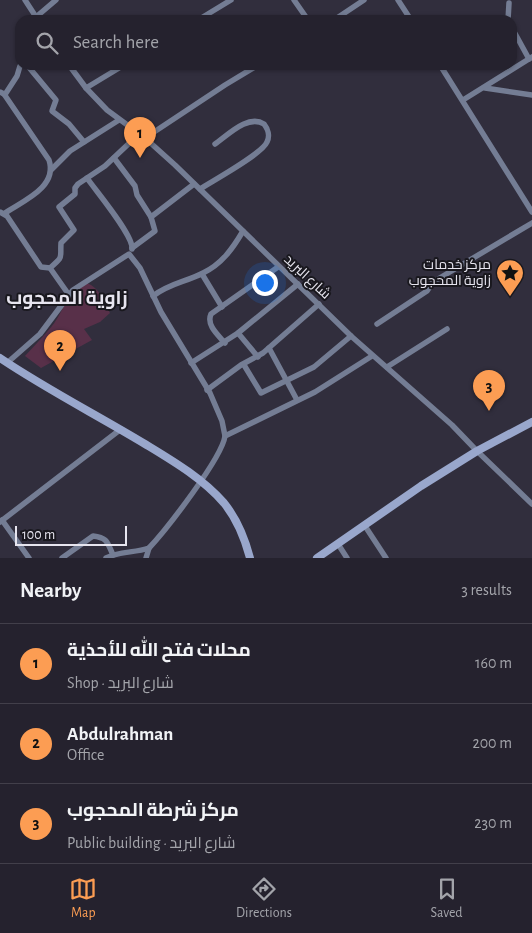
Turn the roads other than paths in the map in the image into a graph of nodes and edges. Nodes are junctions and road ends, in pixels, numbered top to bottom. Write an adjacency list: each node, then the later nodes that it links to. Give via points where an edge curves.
1 (25, 0): 8 (street)
2 (56, 0): 9 (street)
3 (231, 0): 10 (street)
4 (294, 0): 11 (street)
5 (364, 0): 12 (street)
6 (398, 0): 13 (street)
7 (509, 3): 14 (street)
8 (35, 15)
9 (40, 15)
10 (206, 15)
11 (304, 15)
12 (342, 15)
13 (408, 15)
14 (508, 15)
15 (517, 36): 16 (street)
16 (531, 58): 17 (street)
17 (517, 67)
18 (18, 70): 27 (street)
19 (31, 70): 33 (street, via 56,100 52,111)
20 (73, 70): 25 (street, شارع البريد)
21 (116, 70): 25 (street)
22 (249, 70): 32 (street)
23 (443, 70): 29 (street)
24 (512, 70): 26 (street)
25 (86, 88): 30 (street, شارع البريد)
26 (484, 88): 28 (street); 29 (street)
27 (2, 93): 36 (street, via 49,160)
28 (532, 95)
29 (463, 100): 40 (street)
30 (119, 120): 31 (street, شارع البريد); 33 (street)
31 (139, 134): 32 (street, شارع البريد); 35 (street)
32 (145, 138): 38 (street, شارع البريد)
33 (84, 142): 36 (street)
34 (215, 144): 39 (street, via 254,121 264,124 268,132 268,140 260,151)
35 (114, 158): 37 (street); 42 (street, via 135,186 136,194)
36 (51, 170): 41 (street, via 41,189)
37 (87, 178): 45 (street, via 116,217 132,242); 48 (street, via 59,207 74,230 61,243 61,259)
38 (194, 184): 39 (street, شارع البريد); 42 (street)
39 (200, 189): 44 (street, شارع البريد)
40 (532, 212)
41 (2, 213): 48 (street, via 41,267)
42 (150, 217): 45 (street, via 155,231)
43 (532, 223): 55 (street, via 433,282 427,291)
44 (243, 231): 47 (street, شارع البريد); 49 (street, via 221,262)
45 (132, 248): 46 (street)
46 (131, 255): 51 (street, via 78,285); 52 (street)
47 (278, 267): 50 (street, شارع البريد); 54 (street)
48 (50, 268): 51 (street)
49 (202, 274): 52 (street, via 169,285); 54 (street)
50 (298, 284): 53 (street, شارع البريد); 57 (street)
51 (68, 295): 63 (street, via 40,334)
52 (153, 296): 64 (street)
53 (319, 304): 58 (street, شارع البريد); 60 (street)
54 (222, 307): 59 (street, via 211,314 209,322)
55 (377, 324)
56 (447, 330): 66 (street)
57 (238, 334): 59 (street); 62 (street)
58 (351, 336): 61 (street, شارع البريد); 67 (street, via 314,367)
59 (225, 343): 64 (street)
60 (269, 348): 62 (street); 67 (street)
61 (372, 356): 66 (street, شارع البريد); 69 (street)
62 (258, 357): 65 (street)
63 (2, 359): 71 (street)
64 (191, 363): 68 (street)
65 (244, 365): 67 (street, via 260,393); 68 (street)
66 (387, 367): 73 (street, شارع البريد)
67 (287, 381): 69 (street)
68 (207, 390): 72 (street, via 222,420)
69 (297, 400): 72 (street)
70 (532, 422): 73 (street)
71 (121, 429): 74 (street); 76 (street)
72 (225, 436): 74 (street, via 219,452)
73 (477, 452): 75 (street, شارع البريد); 77 (street)
74 (200, 480): 79 (street); 85 (street, via 225,504 242,534)
75 (532, 504)
76 (1, 521): 81 (street)
77 (366, 526): 78 (street); 88 (street)
78 (338, 544): 86 (street); 87 (street)
79 (149, 548): 80 (street); 84 (street)
80 (113, 555): 82 (street, via 106,540 93,536); 83 (street)
81 (29, 558)
82 (62, 558)
83 (106, 558)
84 (146, 558)
85 (250, 558)
86 (317, 558)
87 (347, 558)
88 (386, 558)

